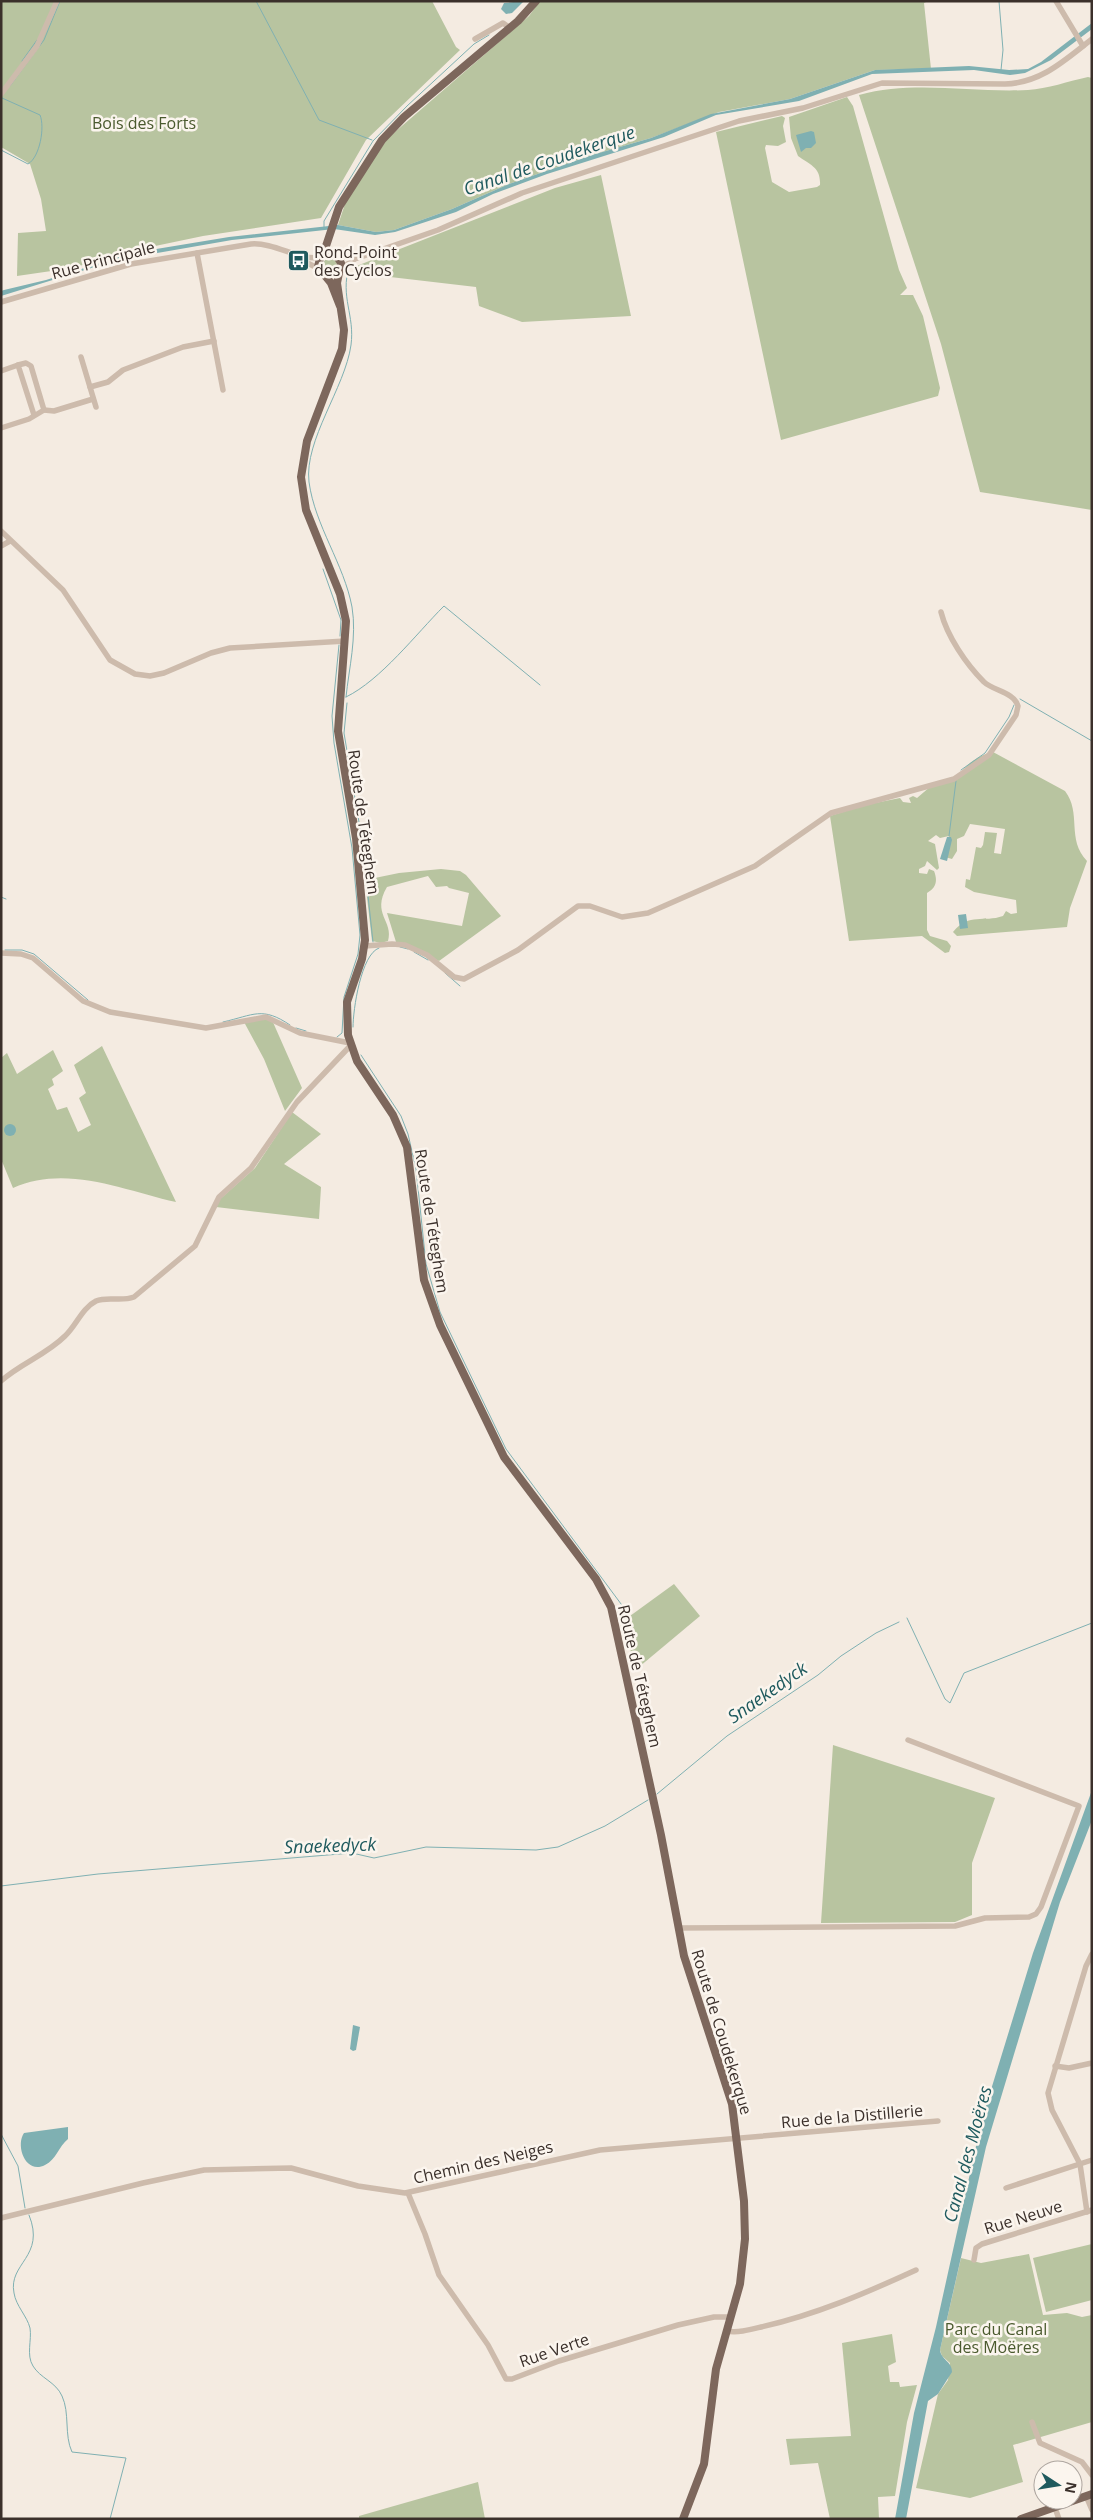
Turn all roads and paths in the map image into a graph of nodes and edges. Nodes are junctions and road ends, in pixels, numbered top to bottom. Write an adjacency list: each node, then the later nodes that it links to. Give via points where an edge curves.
1 (56, 1): 8 (street, via 37,46)
2 (536, 1): 4 (main road)
3 (1056, 1): 7 (street)
4 (510, 28): 5 (street, via 504,23); 9 (main road, via 388,132 341,204)
5 (475, 39)
6 (1092, 39): 7 (street)
7 (1081, 44): 12 (street, via 1046,73 1020,83 878,84 803,108 728,124 522,193 438,230)
8 (1, 94)
9 (331, 232): 13 (main road); 14 (main road)
10 (242, 246): 11 (street, Rue Principale); 13 (street, Rue Principale, via 266,244 310,258); 15 (street, Rue Principale, via 273,250)
11 (197, 253): 18 (street, Rue Principale, via 125,265); 20 (street)
12 (371, 253): 14 (street); 16 (street)
13 (322, 256): 14 (main road); 15 (main road)
14 (336, 256): 16 (main road, via 340,262)
15 (319, 269): 17 (main road)
16 (339, 270): 17 (main road, via 332,276); 19 (main road, Route de Téteghem)
17 (326, 276): 19 (main road, Route de Téteghem)
18 (1, 302)
19 (340, 306): 35 (main road, Route de Téteghem, via 344,330 341,354 308,441 301,477 306,510 342,602 346,621)
20 (214, 341): 24 (street, via 183,347 123,370 108,382); 25 (street)
21 (81, 357): 24 (street)
22 (18, 365): 23 (street); 28 (street, via 30,364); 29 (street)
23 (1, 371)
24 (90, 388): 26 (street)
25 (223, 390)
26 (94, 399): 27 (street); 28 (street, via 52,411)
27 (96, 407)
28 (44, 410): 29 (street)
29 (34, 415): 30 (street, via 29,420)
30 (1, 428)
31 (1, 531): 32 (street)
32 (10, 541): 33 (street); 35 (street, via 61,587 110,660 135,674 164,674 211,652 230,648)
33 (1, 546)
34 (941, 612): 36 (street, via 955,642 982,679 1012,697 1018,706 1016,715 989,755 956,778 831,812 751,868 648,913 622,918 590,906 578,906 521,948 466,978 454,977 427,955 405,945)
35 (345, 641): 36 (main road, Route de Téteghem, via 338,734 357,843)
36 (364, 946): 38 (main road, Route de Téteghem, via 347,1005)
37 (1, 954): 38 (street, via 33,958 80,999 106,1012 206,1028 266,1017 300,1033)
38 (350, 1044): 39 (street, via 297,1102 251,1168 219,1197 203,1235 193,1249 134,1297 103,1299 91,1304 57,1344 18,1367); 41 (main road, Route de Téteghem, via 359,1064 393,1115 407,1146 424,1280 440,1325 504,1456 596,1579 610,1604)
39 (1, 1382)
40 (908, 1740): 42 (street, via 1079,1806 1041,1907 1035,1915 985,1918 955,1926)
41 (652, 1791): 42 (main road, Route de Coudekerque)
42 (678, 1928): 47 (main road, Route de Coudekerque, via 688,1970 730,2096)
43 (1092, 1954): 45 (street)
44 (1092, 2063): 45 (street, via 1069,2068)
45 (1055, 2066): 49 (street, via 1049,2103)
46 (938, 2121): 47 (street, Rue de la Distillerie)
47 (737, 2140): 51 (street, Chemin des Neiges, via 594,2150); 56 (main road, Route de Coudekerque, via 744,2190 745,2239 742,2276)
48 (1092, 2160): 49 (street)
49 (1080, 2164): 50 (street); 52 (street)
50 (1006, 2188)
51 (408, 2192): 53 (street, Chemin des Neiges, via 358,2186 291,2168 222,2169 164,2178); 56 (street, Rue Verte, via 439,2275 490,2348 506,2379 678,2325 714,2317)
52 (1089, 2211): 54 (street, Rue Neuve, via 980,2244)
53 (1, 2218)
54 (974, 2260)
55 (916, 2270): 57 (street, via 896,2277 880,2288 794,2318 740,2332)
56 (731, 2317): 57 (main road, Route de Coudekerque)
57 (726, 2331): 63 (main road, Route de Coudekerque, via 715,2376 706,2456)
58 (1032, 2422): 59 (street, via 1040,2443 1084,2463)
59 (1092, 2475)
60 (1089, 2495): 62 (street)
61 (1049, 2510): 64 (main road)
62 (1092, 2510)
63 (684, 2518)
64 (1021, 2519)

